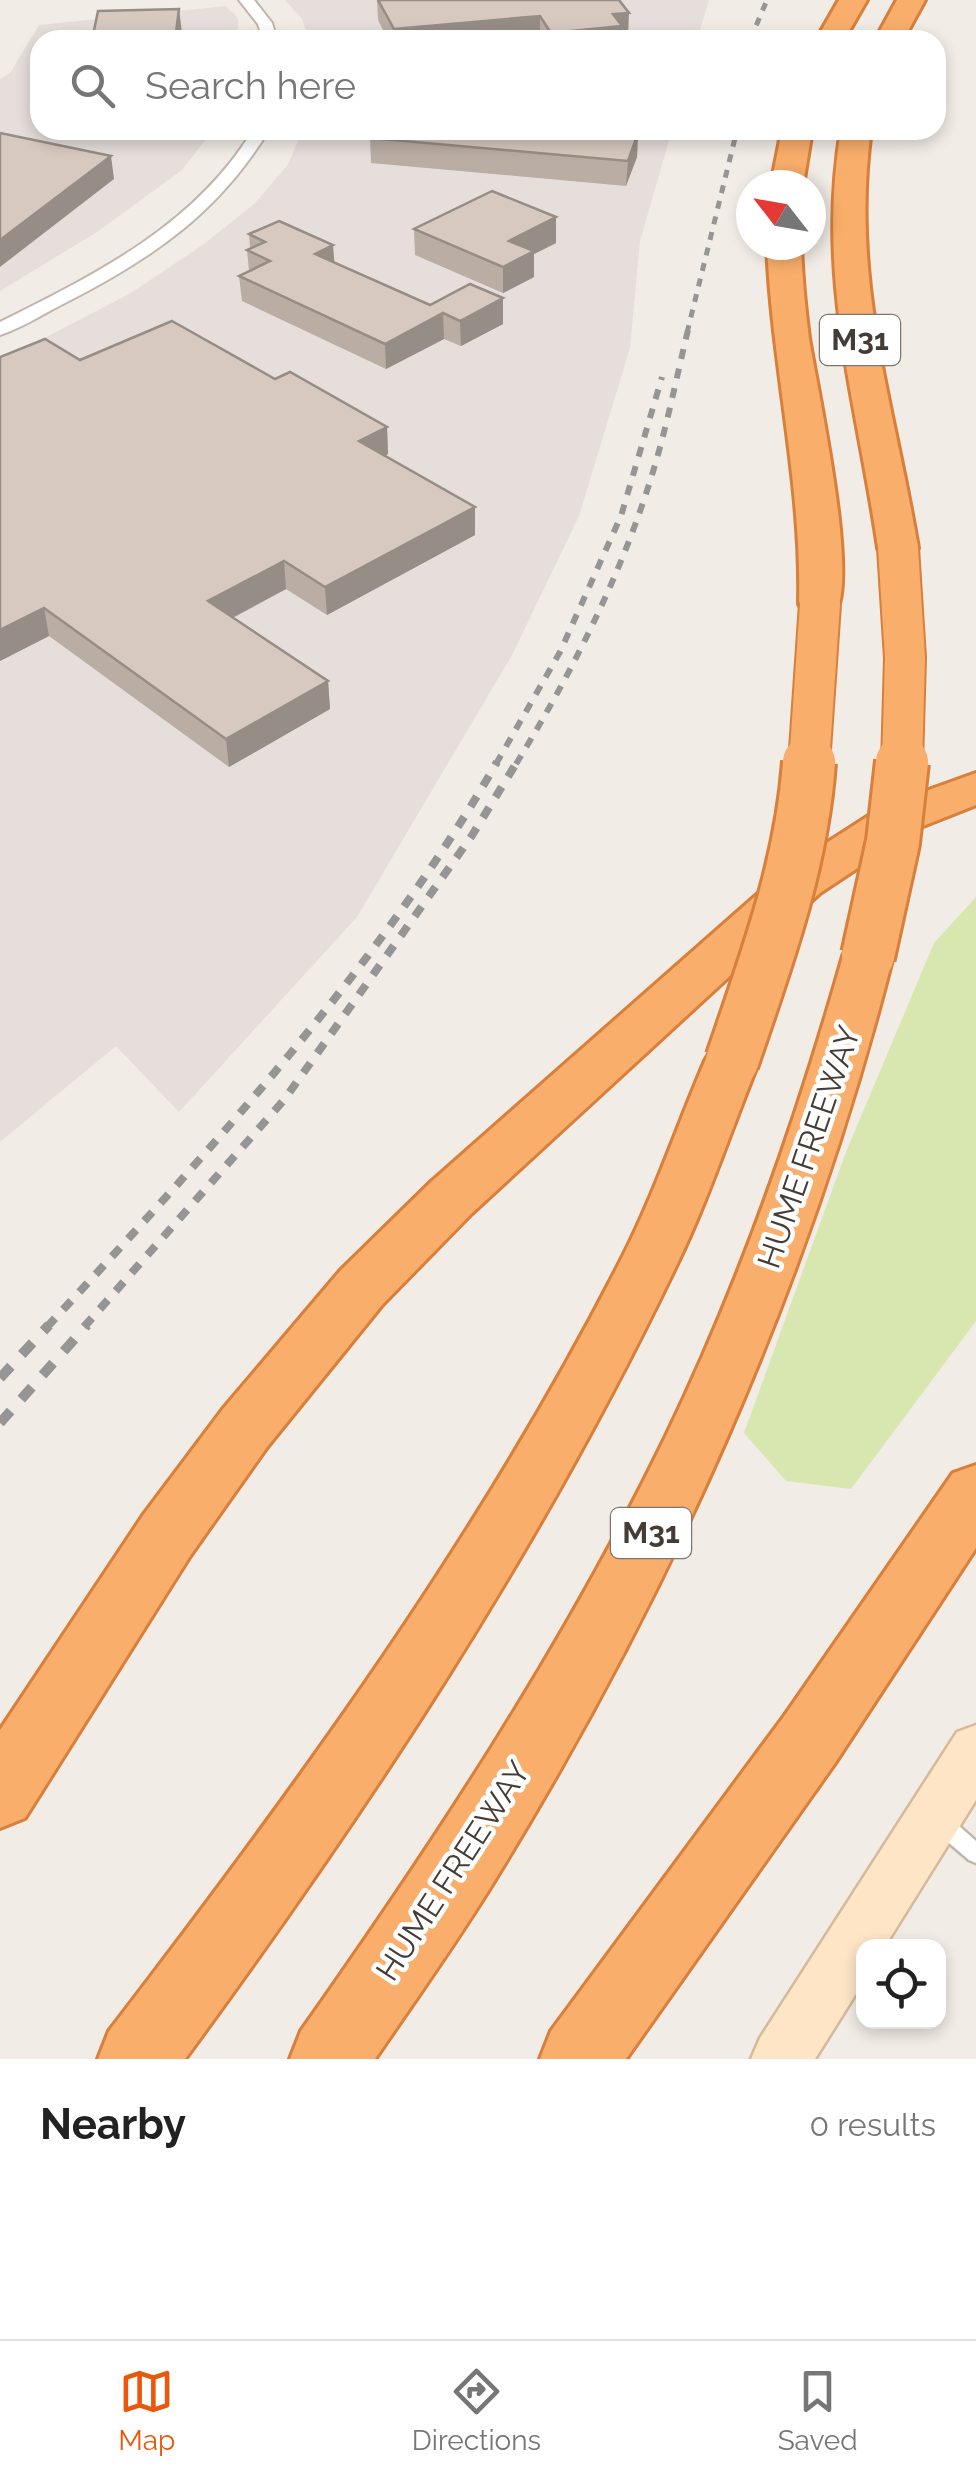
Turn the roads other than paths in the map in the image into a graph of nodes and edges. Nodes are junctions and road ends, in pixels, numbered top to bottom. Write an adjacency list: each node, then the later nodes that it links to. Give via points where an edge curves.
1 (246, 0): 4 (street)
2 (853, 0): 5 (highway)
3 (911, 0): 6 (highway)
4 (267, 30)
5 (836, 30)
6 (894, 30)
7 (256, 140): 12 (street, via 214,197 167,234)
8 (795, 140): 10 (highway)
9 (855, 140): 20 (highway, HUME FREEWAY / M31, bridge, via 847,243 898,548 904,719 893,842 836,1080 713,1410 609,1617 468,1856)
10 (790, 170)
11 (785, 260): 19 (highway, M31, bridge, via 814,486 820,604 806,803 773,941 732,1061 650,1262 550,1451 416,1670 246,1916)
12 (0, 329)
13 (976, 788): 16 (highway, via 901,817 803,881 451,1198 361,1288 167,1535)
14 (976, 1493): 21 (highway, via 810,1739)
15 (976, 1751): 17 (street)
16 (0, 1793)
17 (934, 1817): 18 (lane); 22 (street)
18 (976, 1852)
19 (137, 2059)
20 (330, 2059)
21 (579, 2059)
22 (781, 2059)

